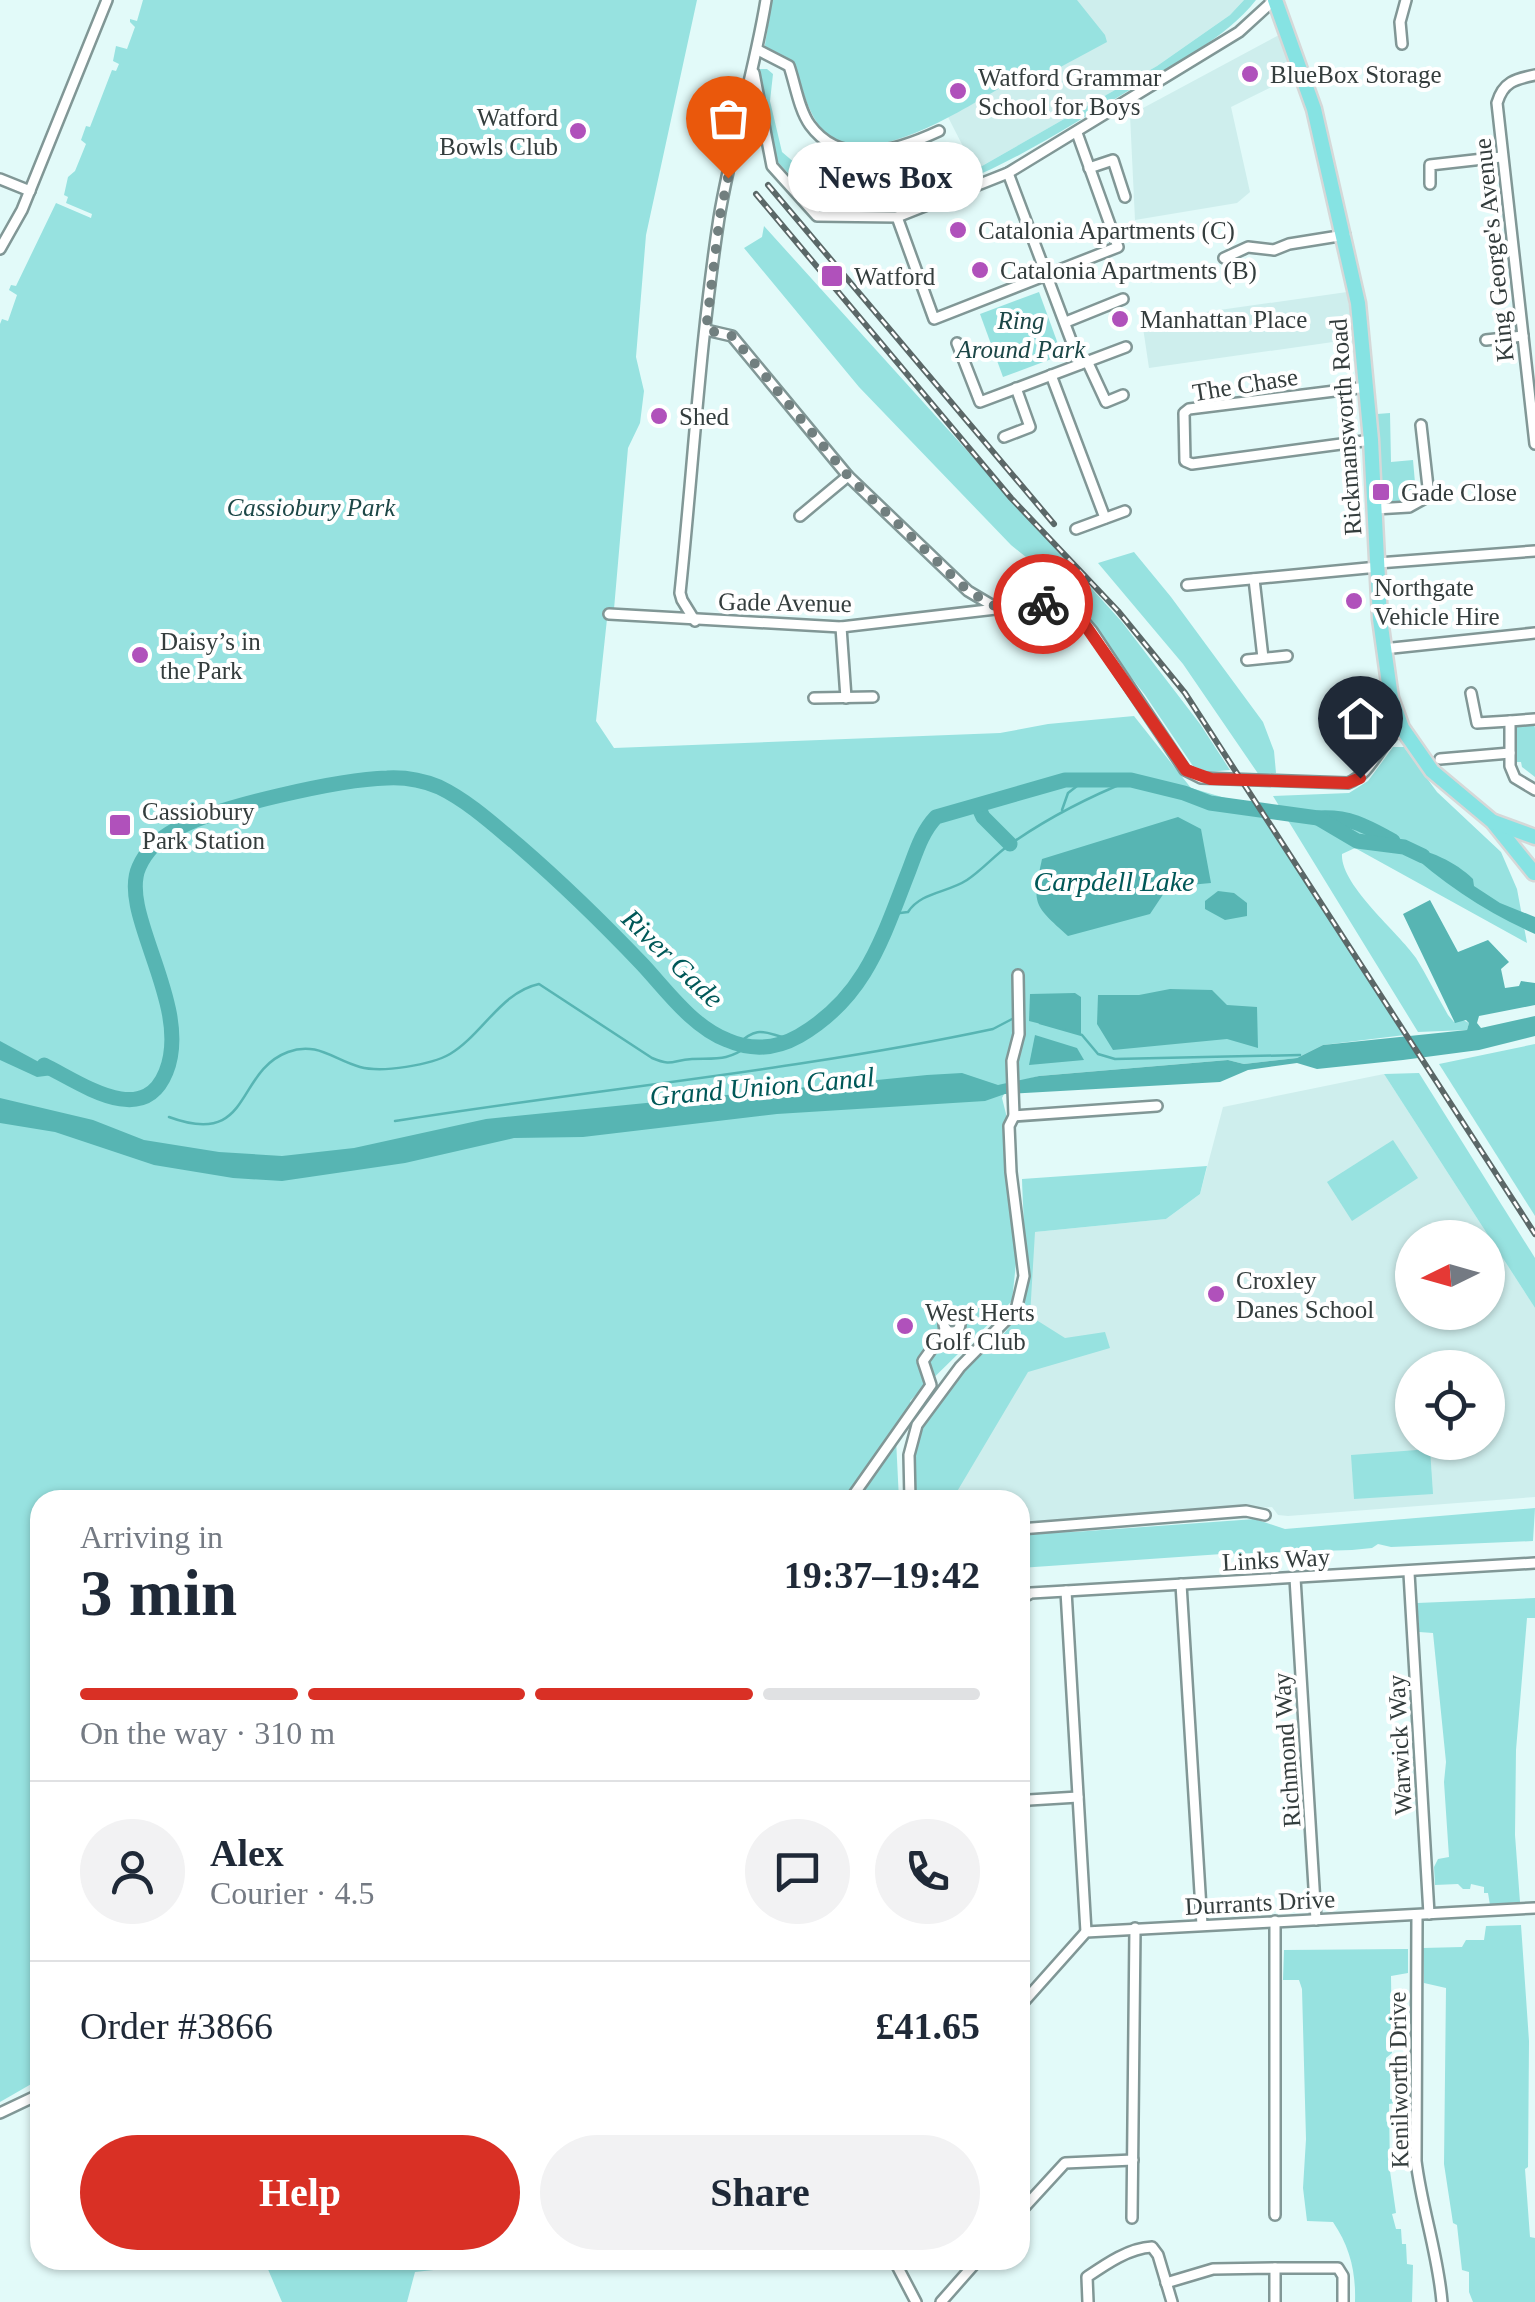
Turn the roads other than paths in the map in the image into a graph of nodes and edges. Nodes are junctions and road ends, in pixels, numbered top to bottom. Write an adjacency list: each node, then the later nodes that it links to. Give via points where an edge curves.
1 (106, 0): 16 (street)
2 (766, 0): 6 (street)
3 (1275, 0): 10 (street, via 1239,32); 19 (main road, Rickmansworth Road, via 1314,109)
4 (1406, 0): 5 (street)
5 (1402, 44)
6 (758, 50): 7 (street); 9 (street, via 789,66 809,124 834,146 864,154)
7 (754, 73): 18 (street, via 772,166 818,216); 25 (street, via 720,215)
8 (1535, 75): 11 (street, King George's Avenue, via 1501,89)
9 (938, 131)
10 (1077, 133): 12 (street); 13 (street)
11 (1502, 157): 15 (street, via 1430,165); 26 (street, King George's Avenue)
12 (1089, 168): 17 (street, via 1112,160); 22 (street, via 1118,247)
13 (1008, 173): 18 (street); 22 (street)
14 (0, 179): 16 (street)
15 (1430, 184)
16 (30, 191): 20 (street)
17 (1125, 197)
18 (898, 222): 22 (street, via 934,319)
19 (1345, 235): 21 (street, via 1274,250 1248,247); 32 (main road, Rickmansworth Road)
20 (0, 249)
21 (1224, 258)
22 (1049, 276): 24 (street)
23 (1122, 300): 24 (street)
24 (1066, 322): 30 (street)
25 (706, 330): 39 (street, via 732,336); 50 (street)
26 (1523, 336): 27 (street); 38 (street, King George's Avenue)
27 (1486, 340)
28 (956, 343): 33 (street, via 980,402)
29 (1126, 347): 30 (street)
30 (1084, 362): 31 (street); 34 (street, via 1106,402)
31 (1051, 375): 33 (street); 43 (street)
32 (1367, 386): 37 (main road, Rickmansworth Road); 37 (street, The Chase, via 1189,409 1185,461)
33 (1016, 388): 36 (street, via 1030,428)
34 (1123, 395)
35 (1421, 425): 40 (street, via 1428,496 1409,507)
36 (1004, 437)
37 (1371, 440): 40 (main road, Rickmansworth Road)
38 (1535, 444)
39 (848, 476): 42 (street); 49 (street)
40 (1375, 509): 46 (main road, Rickmansworth Road)
41 (1125, 511): 43 (street)
42 (800, 516)
43 (1105, 518): 44 (street)
44 (1076, 530)
45 (1535, 551): 46 (street)
46 (1378, 565): 47 (street); 58 (main road, Rickmansworth Road)
47 (1254, 579): 48 (street); 60 (street)
48 (1187, 585)
49 (968, 591): 51 (street); 52 (street)
50 (682, 600): 54 (street); 55 (street)
51 (998, 608): 52 (street, Gade Avenue); 68 (street, Gade Avenue, via 1056,602 1076,612 1194,776 1348,783 1360,778)
52 (960, 612): 56 (street, Gade Avenue)
53 (609, 614): 54 (street, Gade Avenue)
54 (664, 619): 55 (street, Gade Avenue)
55 (695, 620): 56 (street, Gade Avenue)
56 (841, 627): 64 (street)
57 (1535, 633): 58 (street)
58 (1383, 648): 68 (main road, Rickmansworth Road)
59 (1287, 656): 60 (street)
60 (1263, 658): 61 (street)
61 (1247, 660)
62 (1472, 693): 67 (street, via 1477,723)
63 (814, 698): 64 (street)
64 (846, 698): 65 (street)
65 (873, 698)
66 (1535, 719): 67 (street)
67 (1510, 721): 69 (street)
68 (1402, 728): 72 (main road, Rickmansworth Road, via 1432,771)
69 (1510, 753): 70 (street); 71 (street, via 1514,778)
70 (1440, 759)
71 (1535, 790)
72 (1493, 822): 73 (main road, Rickmansworth Road); 74 (main road, Rickmansworth Road)
73 (1535, 837)
74 (1535, 875)
75 (1018, 976): 77 (street)
76 (1157, 1106): 77 (street)
77 (1014, 1116): 80 (street, via 1011,1172 1024,1276 1016,1310 960,1367 917,1425)
78 (946, 1329): 79 (street, via 923,1361 931,1385)
79 (857, 1490)
80 (910, 1490)
81 (1265, 1515): 82 (street, via 1246,1511)
82 (1030, 1528)
83 (1535, 1563): 84 (street, Links Way)
84 (1409, 1572): 85 (street, Links Way); 92 (street, Warwick Way)
85 (1294, 1578): 86 (street, Links Way); 94 (street, Richmond Way)
86 (1181, 1584): 87 (street, Links Way); 96 (street)
87 (1066, 1591): 88 (street, Links Way); 89 (street)
88 (1030, 1594)
89 (1078, 1797): 90 (street); 98 (street)
90 (1030, 1800)
91 (1535, 1908): 92 (street, Durrants Drive)
92 (1429, 1914): 93 (street, Durrants Drive)
93 (1417, 1915): 94 (street, Durrants Drive); 116 (street, Kenilworth Drive, via 1416,2161)
94 (1316, 1920): 95 (street, Durrants Drive)
95 (1275, 1922): 96 (street, Durrants Drive); 104 (street)
96 (1202, 1925): 97 (street, Durrants Drive)
97 (1135, 1928): 98 (street, Durrants Drive); 102 (street)
98 (1086, 1932): 99 (street)
99 (1030, 1995)
100 (30, 2099): 101 (street)
101 (0, 2114)
102 (1133, 2160): 103 (street, via 1065,2164); 105 (street)
103 (1030, 2201)
104 (1275, 2215)
105 (1132, 2218)
106 (1274, 2268): 109 (street, via 1214,2269); 114 (street); 115 (street, via 1338,2268)
107 (899, 2270): 110 (street)
108 (969, 2270): 111 (street)
109 (1166, 2283): 112 (street, via 1152,2246 1140,2248 1085,2280); 113 (street)
110 (916, 2302)
111 (941, 2302)
112 (1088, 2302)
113 (1172, 2302)
114 (1275, 2302)
115 (1344, 2302)
116 (1442, 2302)

